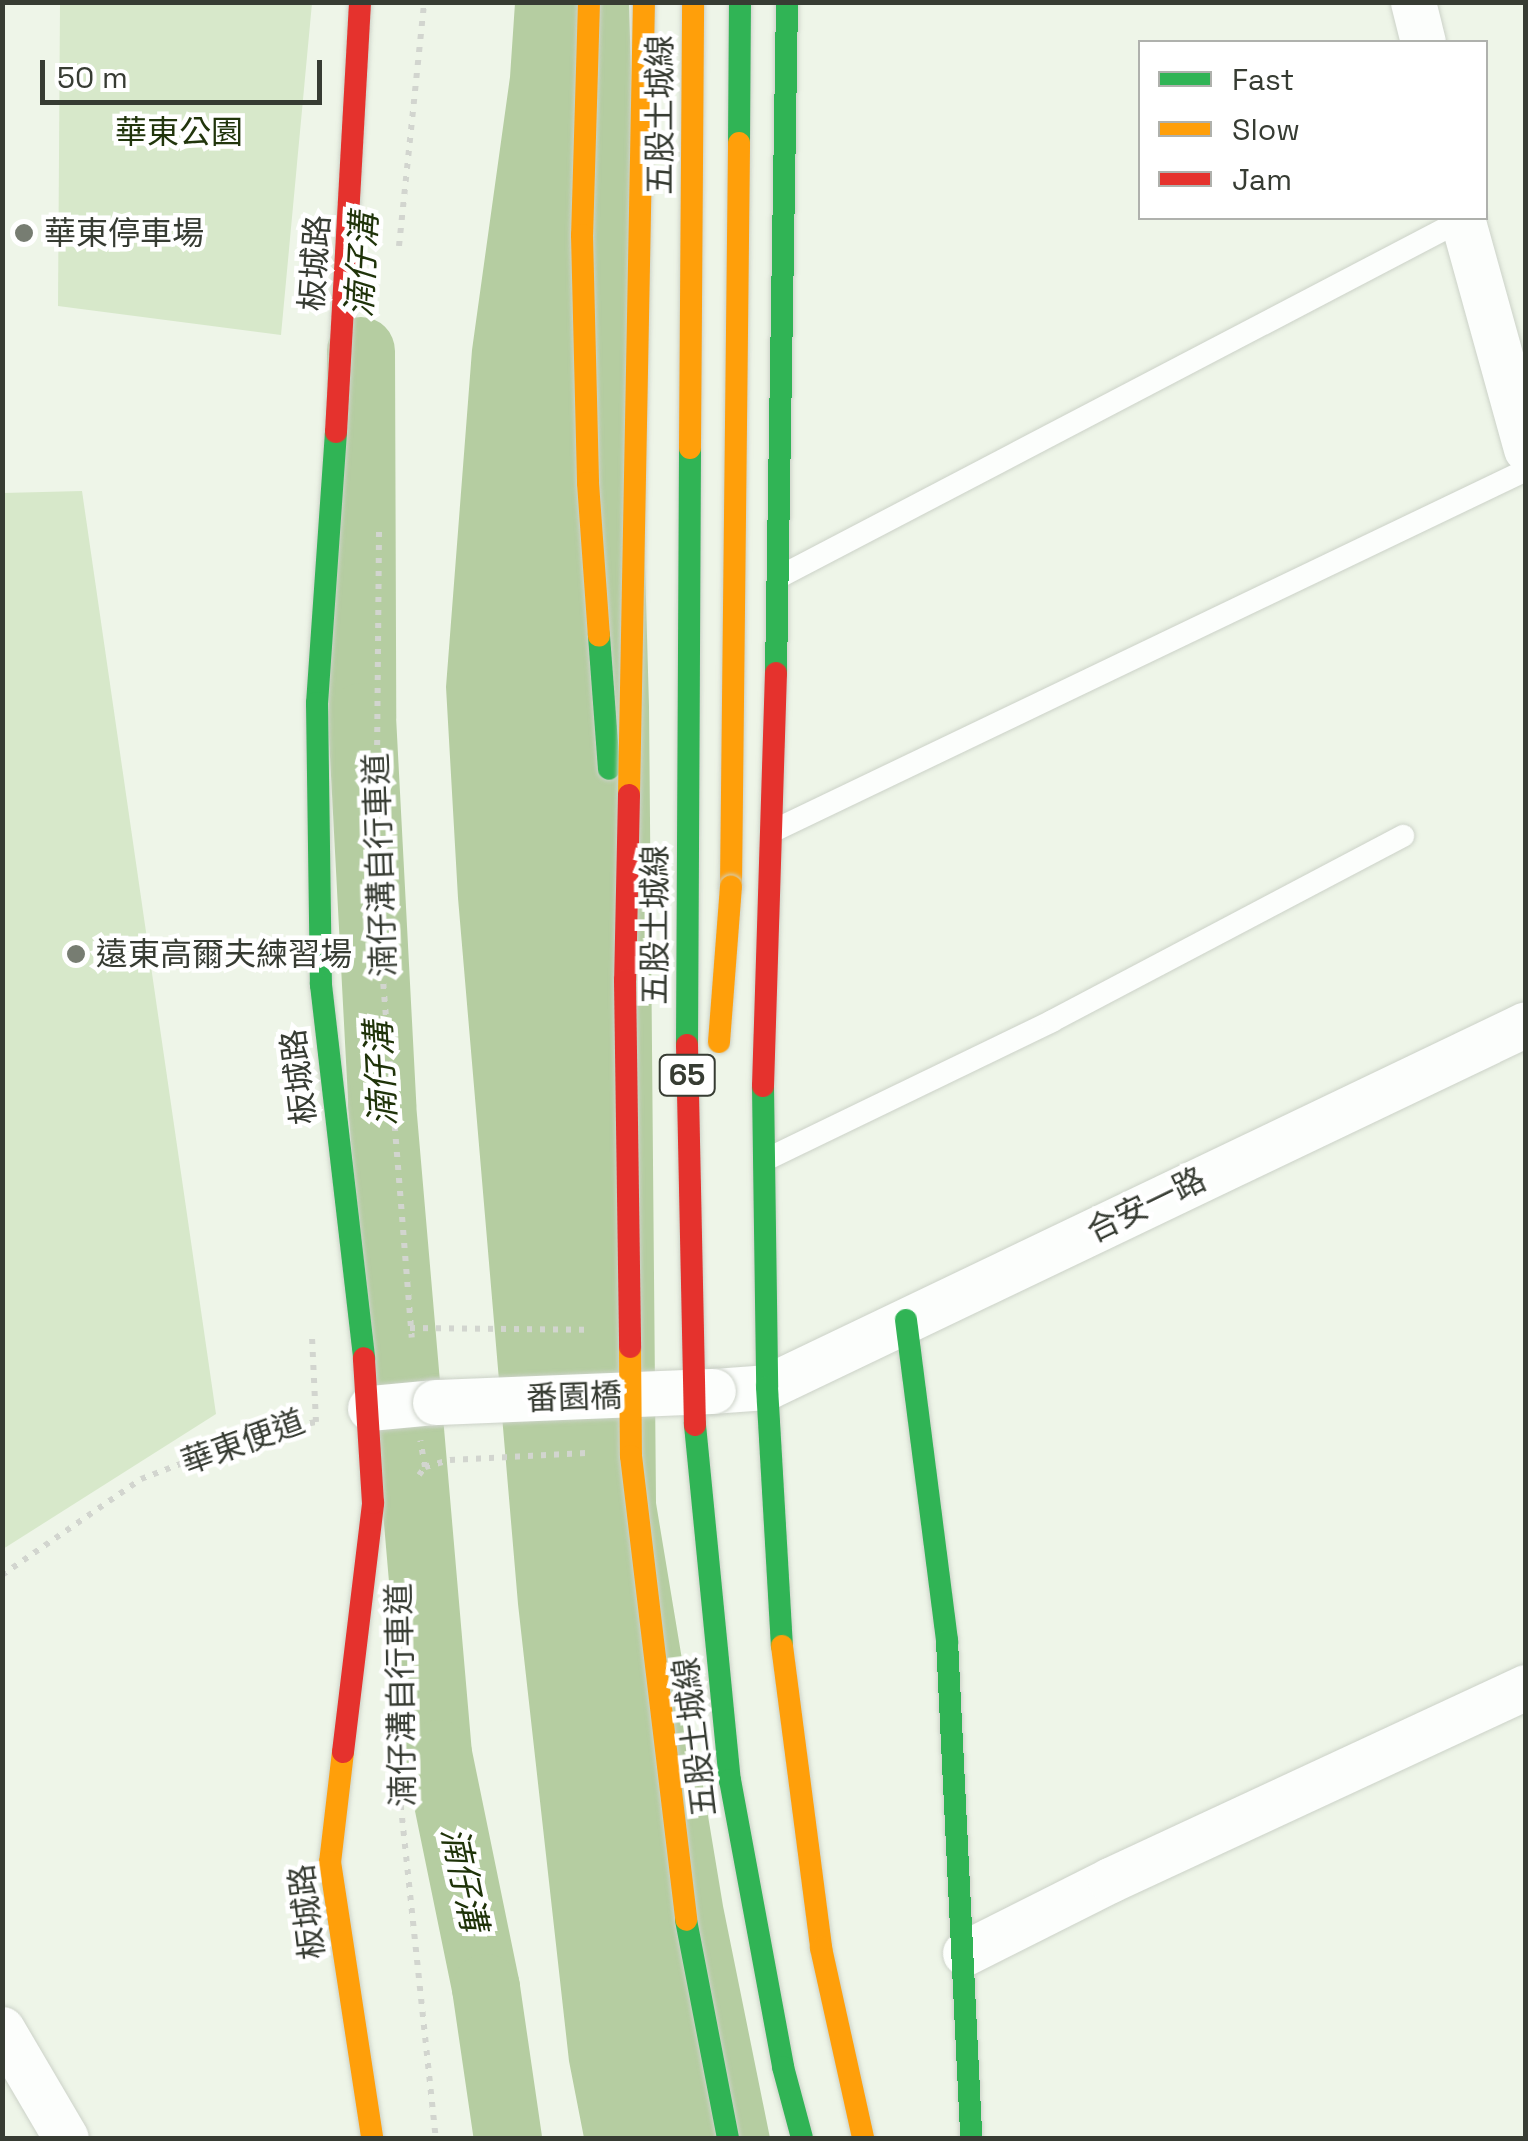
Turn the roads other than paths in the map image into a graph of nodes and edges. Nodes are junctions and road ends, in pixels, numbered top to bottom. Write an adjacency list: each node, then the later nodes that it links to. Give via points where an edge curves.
1 (360, 2): 24 (main road, 板城路, via 317,703 321,985 359,1319)
2 (589, 2): 16 (main road, bridge, via 582,234 588,483)
3 (644, 2): 16 (main road, 五股土城線 / 65, bridge)
4 (693, 2): 23 (main road, 五股土城線 / 65, bridge, via 686,982)
5 (740, 2): 18 (main road, bridge, via 731,886)
6 (786, 2): 13 (main road)
7 (1413, 2): 8 (street)
8 (1422, 40)
9 (1460, 220): 13 (lane)
10 (1462, 220): 11 (street)
11 (1526, 449)
12 (1526, 470): 14 (lane)
13 (779, 577): 14 (main road)
14 (772, 830): 20 (main road)
15 (1403, 836): 20 (lane, via 1052,1021)
16 (624, 980): 30 (main road, 五股土城線 / 65, bridge, via 632,1456 681,1892)
17 (1526, 1024): 21 (street, 合安一路)
18 (718, 1062)
19 (713, 1120): 23 (main road, bridge)
20 (761, 1162): 22 (main road)
21 (906, 1320): 22 (street, 合安一路); 26 (main road, via 947,1640)
22 (767, 1387): 23 (street, 番園橋); 32 (main road, via 783,1660 821,1948)
23 (703, 1392): 24 (street, 番園橋, bridge); 31 (main road, 五股土城線 / 65, bridge, via 730,1780)
24 (406, 1404): 29 (main road, 板城路, via 373,1503 330,1862)
25 (1526, 1687): 26 (street)
26 (965, 1953): 33 (main road)
27 (2, 2029): 28 (street)
28 (66, 2138)
29 (372, 2138)
30 (728, 2138)
31 (802, 2138)
32 (862, 2138)
33 (971, 2138)

